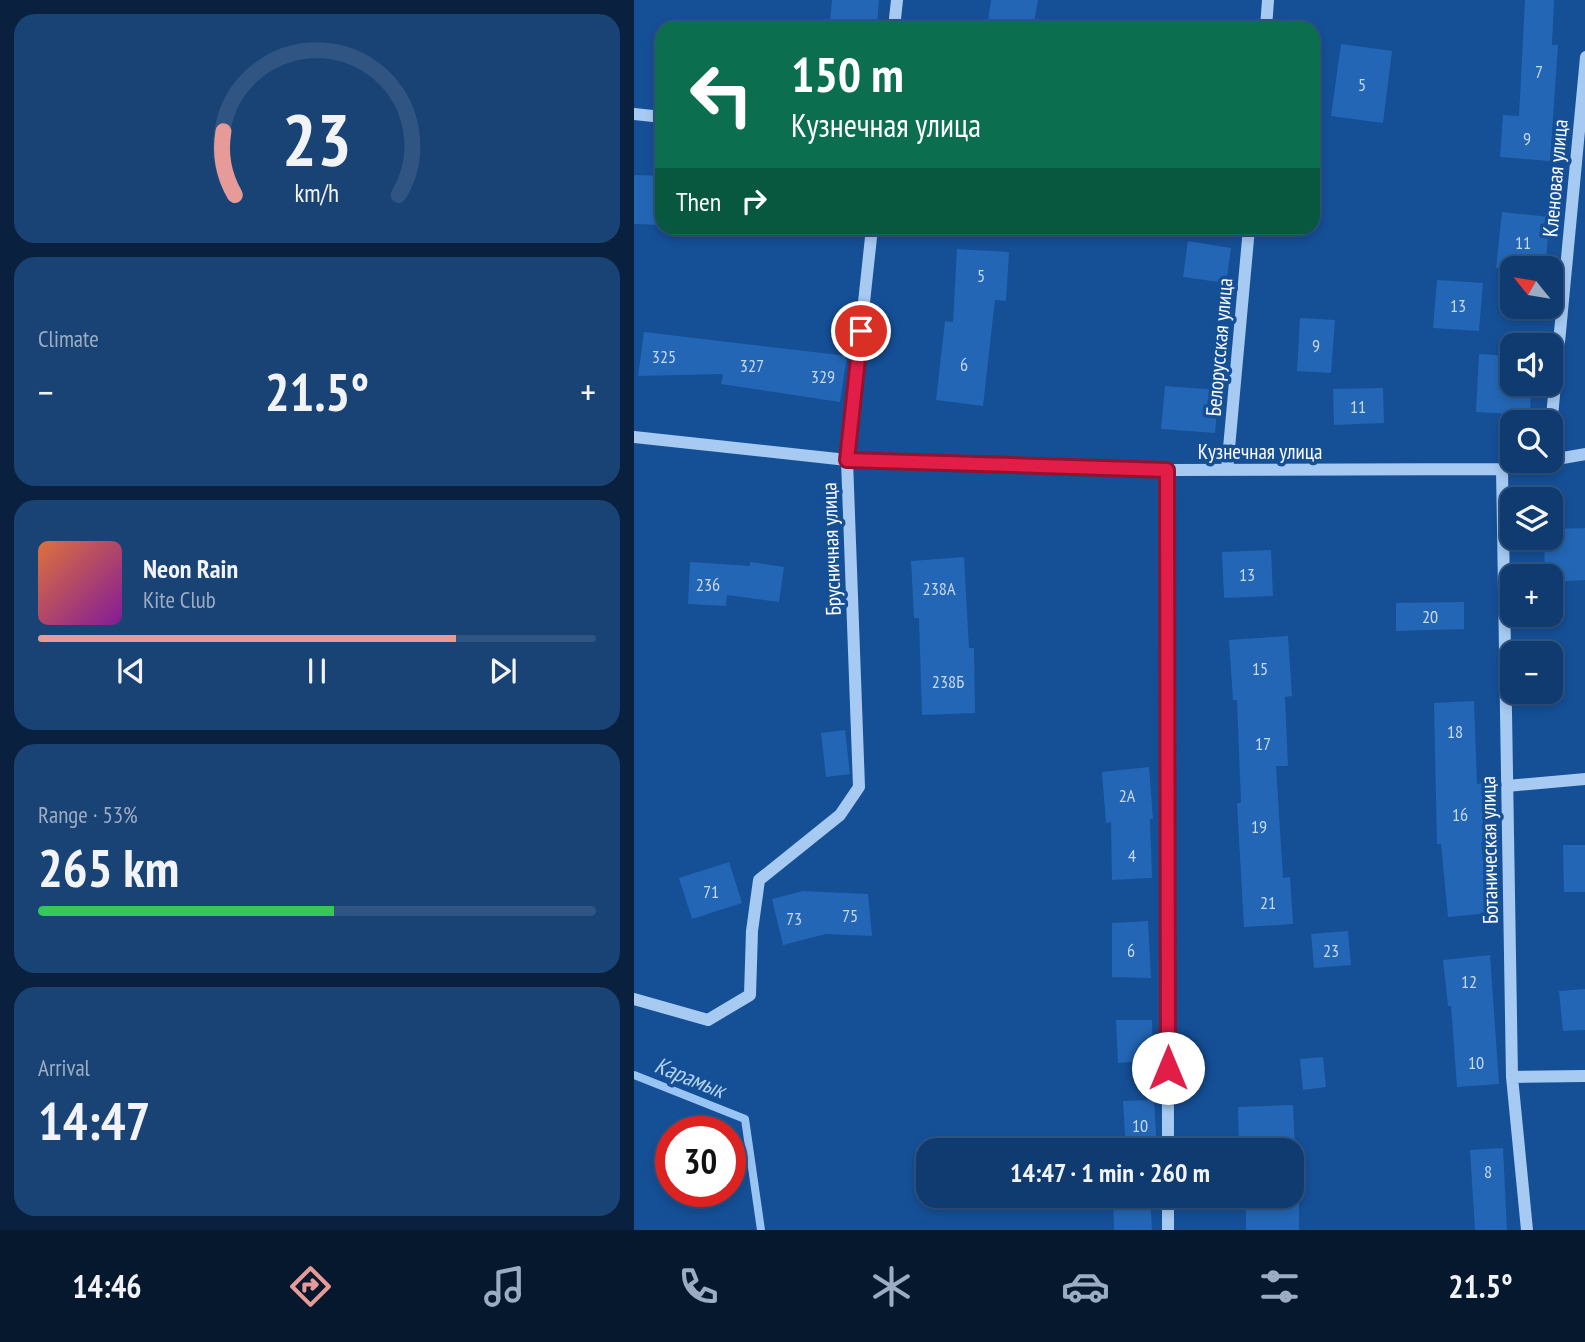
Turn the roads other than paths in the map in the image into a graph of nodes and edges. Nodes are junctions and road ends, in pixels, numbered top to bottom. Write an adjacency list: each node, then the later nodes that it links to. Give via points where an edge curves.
1 (897, 0): 3 (street)
2 (1269, 0): 4 (street)
3 (895, 21)
4 (1267, 21)
5 (1585, 57): 10 (street, Кленовая улица)
6 (634, 114): 7 (street)
7 (655, 116)
8 (871, 235): 14 (street, Брусничная улица)
9 (1248, 235): 17 (street, Белорусская улица)
10 (1553, 410)
11 (634, 437): 14 (street, Кузнечная улица)
12 (1585, 454): 13 (street, Кузнечная улица)
13 (1563, 458)
14 (847, 460): 16 (street, Кузнечная улица); 21 (street, Брусничная улица, via 859,787 840,815 759,880 750,995 708,1020)
15 (1500, 469): 17 (street, Кузнечная улица)
16 (1167, 470): 17 (street, Кузнечная улица); 24 (street)
17 (1227, 470)
18 (1502, 473): 20 (street, Ботаническая улица)
19 (1585, 779): 20 (street)
20 (1507, 786): 23 (street, Ботаническая улица)
21 (634, 999)
22 (1585, 1076): 23 (street)
23 (1512, 1077): 27 (street, Ботаническая улица)
24 (1168, 1138)
25 (1168, 1208): 26 (street)
26 (1168, 1230)
27 (1527, 1230)

